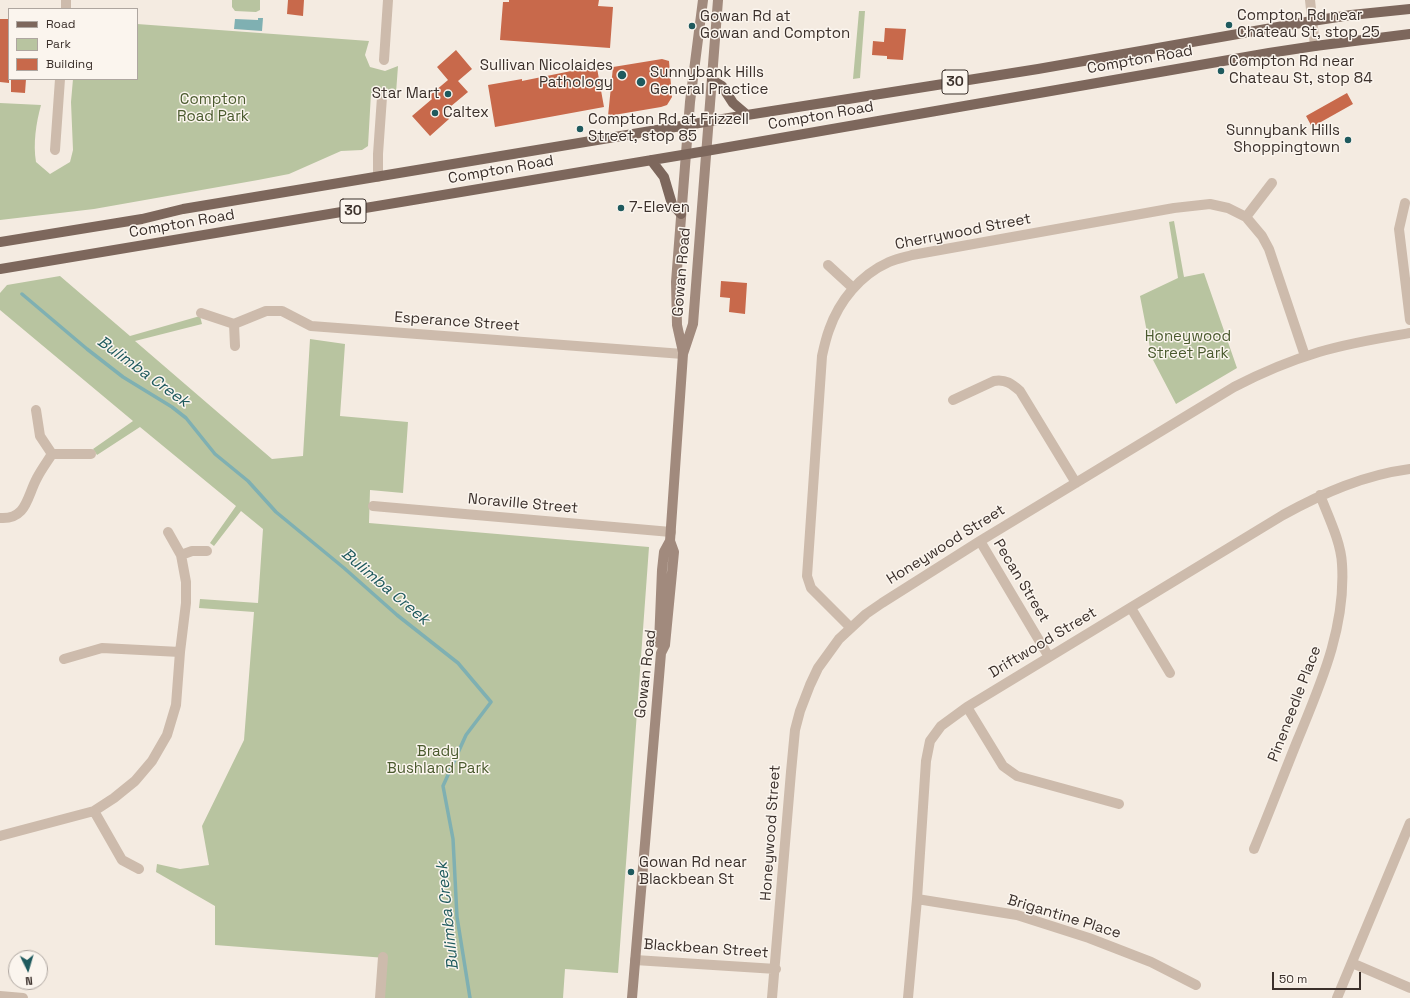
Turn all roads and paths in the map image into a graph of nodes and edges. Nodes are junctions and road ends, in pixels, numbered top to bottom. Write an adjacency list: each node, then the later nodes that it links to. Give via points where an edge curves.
1 (388, 0): 9 (street)
2 (703, 0): 15 (main road, Gowan Road)
3 (718, 0): 11 (main road, Gowan Road)
4 (1310, 0): 6 (street)
5 (1410, 9): 6 (main road, Compton Road / 30)
6 (1312, 21): 8 (street); 13 (main road, Compton Road / 30, via 1038,69)
7 (1410, 34): 8 (main road, Compton Road / 30)
8 (1315, 46): 17 (main road, Compton Road / 30)
9 (384, 60)
10 (60, 80): 16 (street)
11 (712, 80): 13 (main road, via 722,86 732,103); 14 (main road, Gowan Road)
12 (382, 97): 20 (street)
13 (747, 115): 14 (main road, Compton Road / 30)
14 (709, 122): 15 (main road, Compton Road / 30); 17 (main road, Gowan Road)
15 (688, 125): 18 (main road, Gowan Road); 20 (main road, Compton Road / 30)
16 (55, 150)
17 (706, 151): 18 (main road, Compton Road / 30); 34 (main road, Gowan Road, via 692,324)
18 (686, 155): 19 (main road, Compton Road / 30); 23 (main road, Gowan Road)
19 (651, 160): 23 (main road, via 664,177 672,204); 27 (main road, Compton Road / 30)
20 (378, 177): 25 (main road, Compton Road / 30)
21 (1272, 184): 24 (street)
22 (1405, 203): 30 (street, via 1399,229)
23 (681, 214): 34 (main road, Gowan Road, via 676,295 677,324)
24 (1246, 217): 28 (street, Cherrywood Street, via 1228,208 1210,204 1174,208 912,255 889,262 867,275); 35 (street, Cherrywood Street, via 1269,249)
25 (0, 242)
26 (828, 265): 28 (street)
27 (0, 269)
28 (853, 288): 51 (street, Cherrywood Street, via 829,329 822,356 807,569 811,588)
29 (201, 313): 31 (street)
30 (1410, 320)
31 (234, 324): 33 (street); 34 (street, Esperance Street, via 266,311 282,311 311,326)
32 (1410, 333): 35 (street, Honeywood Street, via 1357,342)
33 (235, 346)
34 (683, 354): 46 (main road, Gowan Road)
35 (1305, 356): 41 (street, Honeywood Street, via 1234,387)
36 (953, 400): 41 (street, via 994,381 1007,381 1013,385 1020,391)
37 (36, 410): 38 (street, via 40,436)
38 (52, 454): 39 (street); 44 (street, via 37,478 24,508 17,515)
39 (91, 454)
40 (1410, 469): 42 (street, Driftwood Street, via 1364,479)
41 (1076, 483): 47 (street, Honeywood Street)
42 (1320, 495): 50 (street, Driftwood Street, via 1282,515); 62 (street, Pineneedle Place, via 1342,563 1342,594 1336,634 1324,676)
43 (373, 506): 46 (street, Noraville Street)
44 (0, 518)
45 (168, 532): 49 (street)
46 (670, 536): 66 (main road, Gowan Road, via 674,552 673,569 665,645 661,654)
47 (980, 541): 51 (street, Honeywood Street, via 882,602); 53 (street, Pecan Street)
48 (207, 552): 49 (street, via 192,551)
49 (181, 555): 52 (street, via 186,596)
50 (1131, 608): 53 (street, Driftwood Street); 55 (street)
51 (850, 627): 68 (street, Honeywood Street, via 818,668 795,730)
52 (180, 652): 54 (street, via 102,648); 58 (street, via 176,705 167,735 152,761 134,781)
53 (1049, 657): 56 (street, Driftwood Street)
54 (64, 659)
55 (1170, 673)
56 (967, 707): 57 (street, via 1002,766 1017,776); 64 (street, Driftwood Street, via 941,726 930,741 926,761)
57 (1119, 804)
58 (94, 811): 60 (street); 63 (street, via 122,860)
59 (1410, 823): 61 (street)
60 (0, 836)
61 (1406, 842): 67 (street)
62 (1254, 849)
63 (139, 869)
64 (917, 899): 69 (street, Brigantine Place, via 1017,916 1053,926 1151,962); 76 (street, Driftwood Street)
65 (383, 957): 73 (street)
66 (635, 960): 68 (street, Blackbean Street); 74 (main road, Gowan Road)
67 (1352, 963): 70 (street); 77 (street)
68 (776, 969): 75 (street, Honeywood Street)
69 (1196, 985)
70 (1410, 988)
71 (0, 996): 72 (street)
72 (23, 998)
73 (380, 998)
74 (632, 998)
75 (772, 998)
76 (908, 998)
77 (1337, 998)

